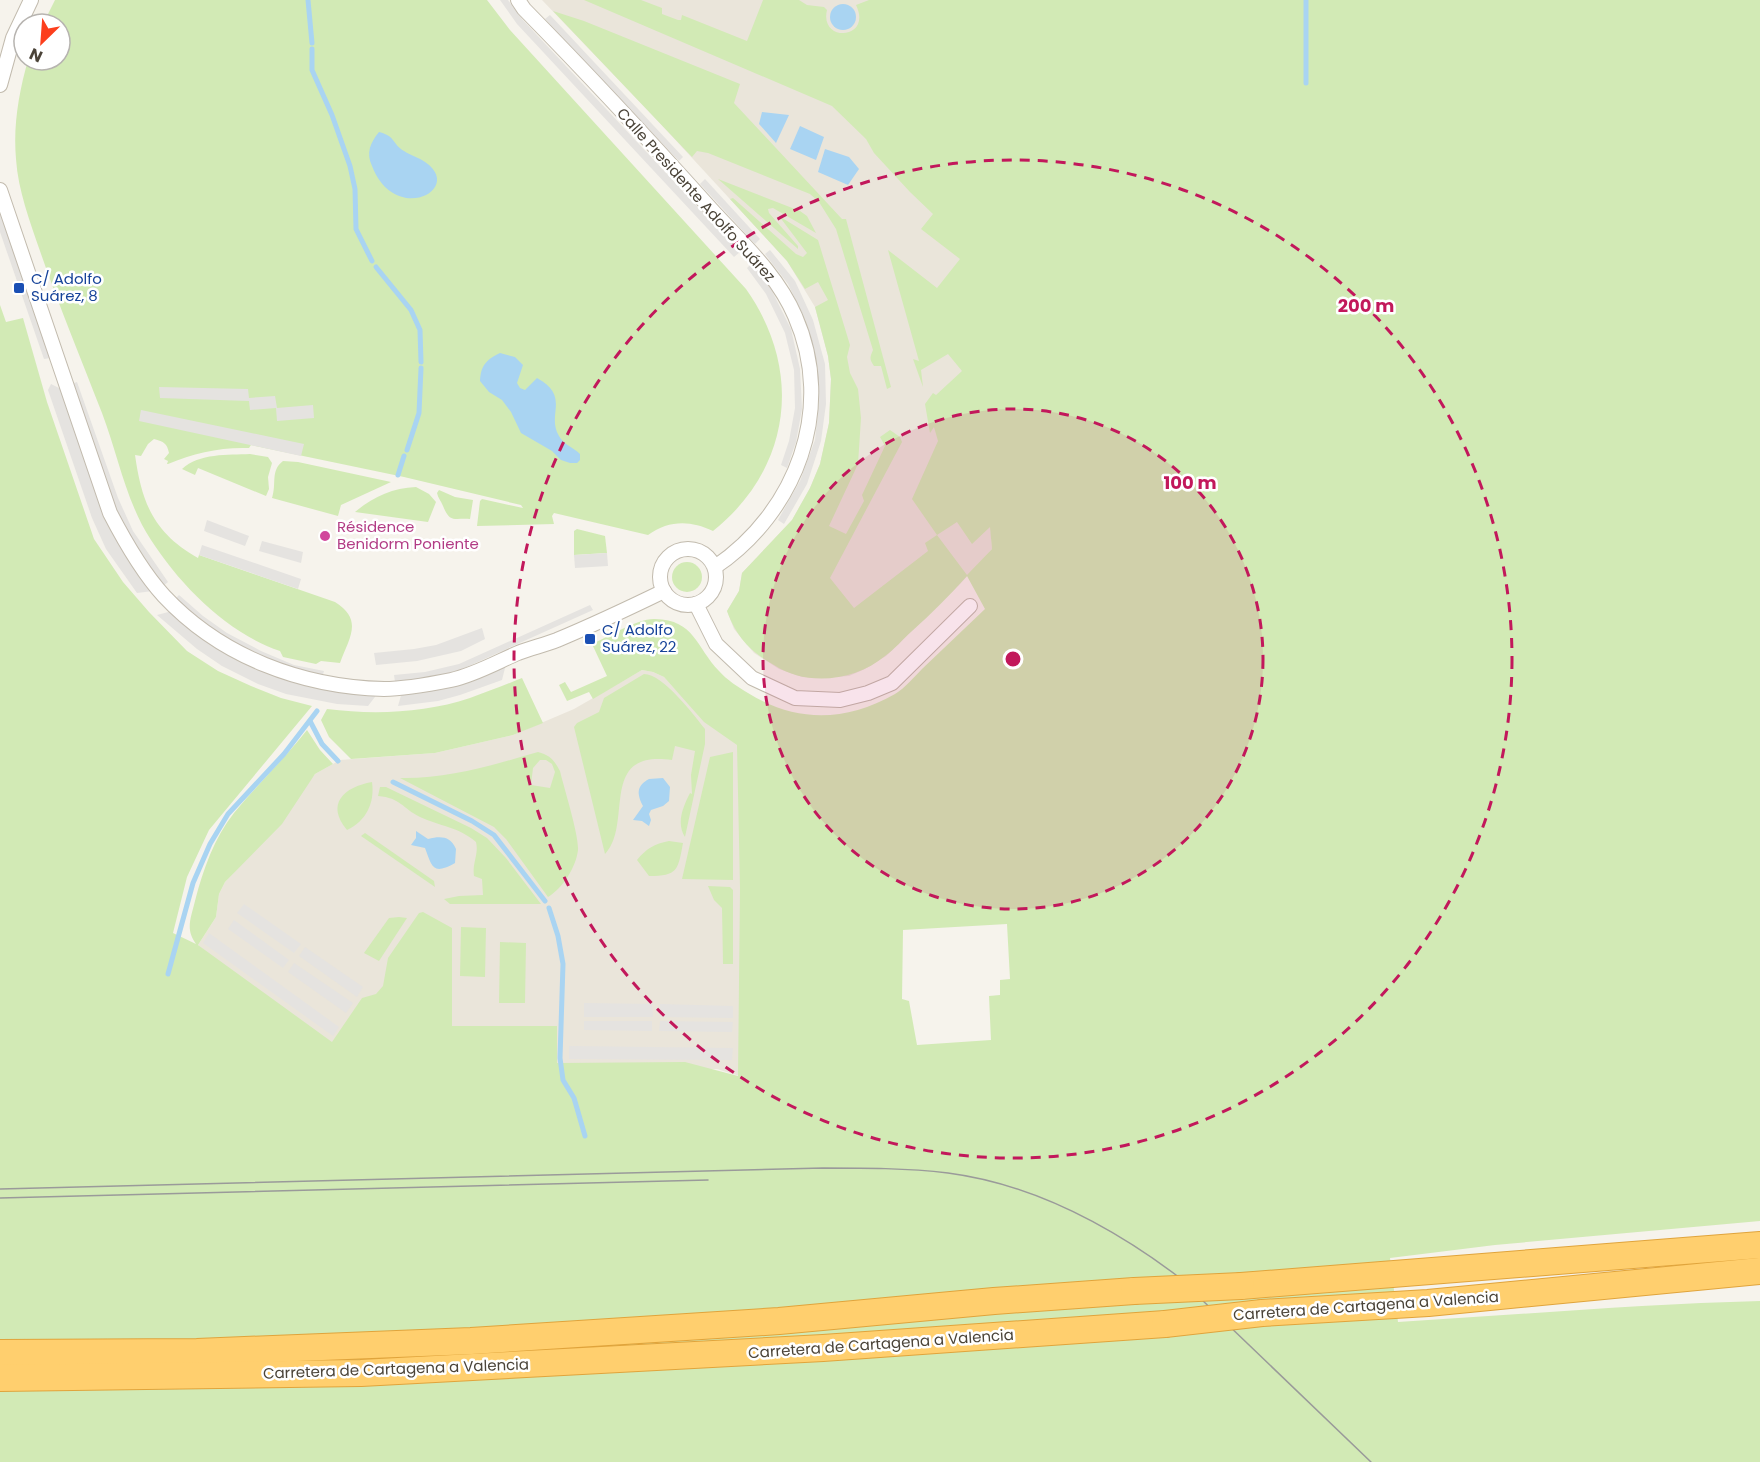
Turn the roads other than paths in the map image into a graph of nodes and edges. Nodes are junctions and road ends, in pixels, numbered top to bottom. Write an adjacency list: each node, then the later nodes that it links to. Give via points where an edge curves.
1 (32, 0): 3 (street, via 13,38)
2 (518, 0): 5 (street, Calle Presidente Adolfo Suárez, via 759,261 795,315 810,366 812,401 800,460 781,501 768,518)
3 (0, 85)
4 (0, 190): 6 (street, via 114,521 127,546 164,596 224,645 265,666 303,679 336,686 386,689 453,680 565,637)
5 (715, 567): 6 (street, via 694,549 676,552 663,564); 7 (street, via 711,594)
6 (664, 591): 7 (street, via 678,603)
7 (696, 604): 8 (street, via 716,644 752,678 795,698 840,700 892,683)
8 (970, 606)
9 (1760, 1231): 11 (highway, via 1491,1258)
10 (1760, 1245): 11 (highway, Carretera de Cartagena a Valencia)
11 (1442, 1270): 15 (highway, Carretera de Cartagena a Valencia, bridge, via 471,1341 197,1353)
12 (1760, 1271): 14 (highway, Carretera de Cartagena a Valencia)
13 (1760, 1288): 14 (highway)
14 (1428, 1303): 16 (highway, Carretera de Cartagena a Valencia, bridge, via 811,1349 361,1372)
15 (0, 1353)
16 (0, 1378)

